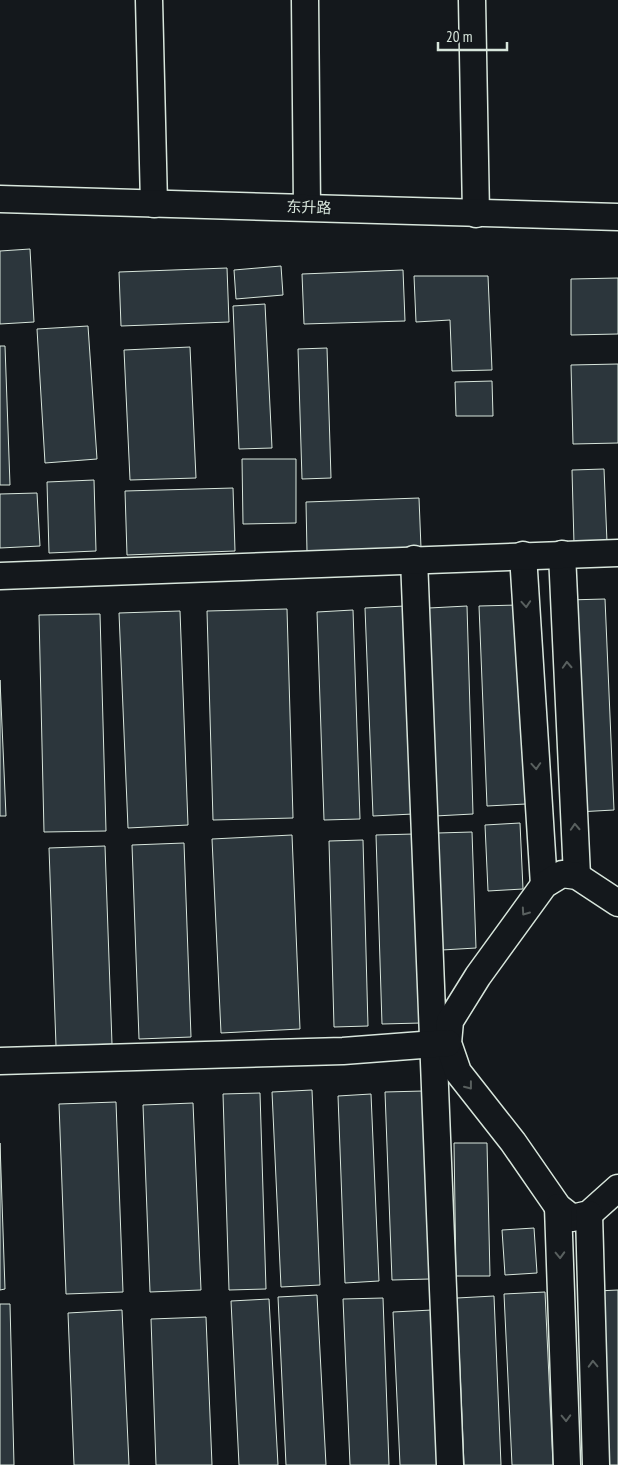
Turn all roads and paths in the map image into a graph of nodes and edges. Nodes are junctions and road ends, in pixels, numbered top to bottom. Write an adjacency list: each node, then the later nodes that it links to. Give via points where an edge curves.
1 (149, 0): 5 (street)
2 (305, 0): 6 (street)
3 (472, 0): 7 (street)
4 (0, 199): 5 (street, 东升路)
5 (154, 204): 6 (street, 东升路)
6 (308, 207): 7 (street, 东升路)
7 (476, 214): 8 (street, 东升路)
8 (618, 217)
9 (618, 552): 10 (street)
10 (562, 554): 11 (street); 14 (street, one-way to 10)
11 (523, 556): 12 (street); 15 (street, one-way to 15)
12 (414, 559): 13 (street); 17 (street)
13 (0, 576)
14 (577, 876): 15 (street, via 562,874); 16 (street)
15 (544, 885): 17 (street, one-way to 17, via 478,976)
16 (618, 903)
17 (440, 1043): 18 (street, via 343,1051); 20 (street, one-way to 20); 22 (street)
18 (0, 1061)
19 (618, 1188): 21 (street)
20 (558, 1207): 21 (street, via 572,1218); 23 (street, one-way to 23)
21 (589, 1214): 24 (street, one-way to 21)
22 (450, 1465)
23 (567, 1465)
24 (596, 1465)

